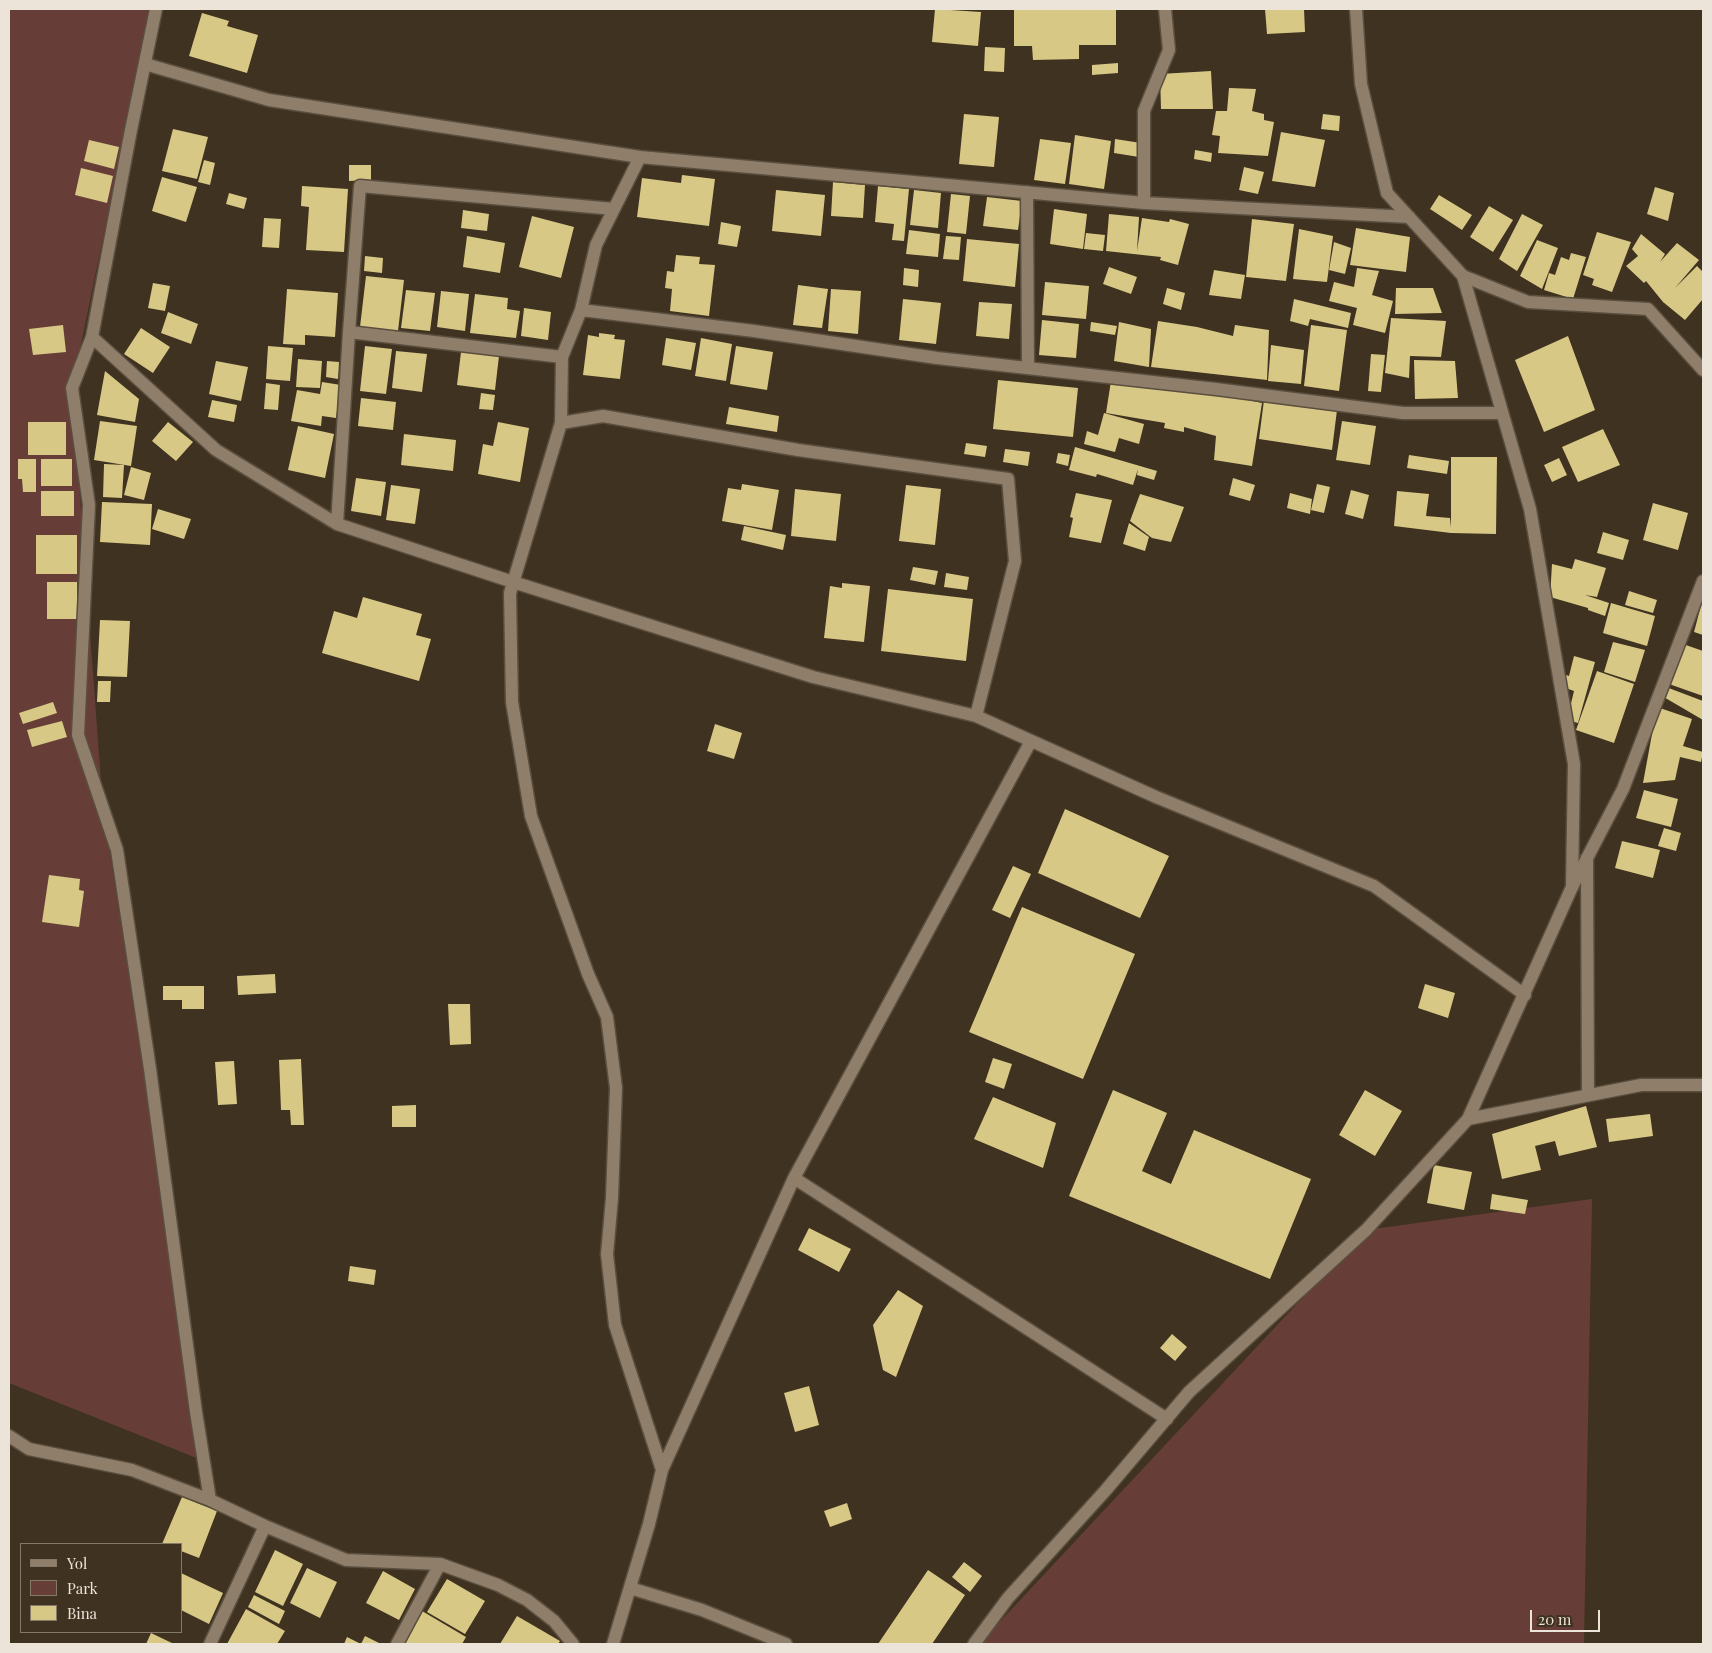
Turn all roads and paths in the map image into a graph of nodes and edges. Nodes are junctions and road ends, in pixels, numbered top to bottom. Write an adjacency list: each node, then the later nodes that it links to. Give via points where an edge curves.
1 (156, 9): 4 (street)
2 (1165, 9): 7 (street, via 1169,50 1144,111)
3 (1356, 9): 9 (street, via 1362,84 1387,193)
4 (145, 64): 5 (street, via 269,100); 13 (street)
5 (640, 157): 6 (street); 8 (street)
6 (1027, 192): 7 (street); 15 (street)
7 (1144, 203): 9 (street)
8 (614, 209): 11 (street, via 596,245); 12 (street, via 360,186)
9 (1409, 217): 10 (street)
10 (1463, 276): 16 (street, via 1528,302 1648,309); 17 (street)
11 (581, 310): 14 (street); 15 (street)
12 (349, 332): 14 (street); 19 (street)
13 (92, 337): 19 (street, via 216,450); 34 (street, via 72,388 90,504 78,735 117,850)
14 (562, 357): 18 (street)
15 (1028, 368): 17 (street, via 1404,413)
16 (1703, 370)
17 (1502, 413): 25 (street, via 1530,509 1574,764)
18 (561, 423): 21 (street); 22 (street, via 603,416 798,450 1008,479 1015,561)
19 (337, 524): 21 (street)
20 (1703, 581): 24 (street, via 1623,789)
21 (513, 582): 22 (street, via 813,677); 33 (street, via 510,593 512,702 531,816 588,974 607,1017 616,1088 612,1198 606,1254 615,1324)
22 (976, 716): 23 (street)
23 (1031, 741): 26 (street, via 1156,797 1374,886); 30 (street)
24 (1588, 858): 25 (street); 28 (street)
25 (1572, 887): 26 (street)
26 (1524, 995): 29 (street)
27 (1703, 1085): 28 (street, via 1641,1085)
28 (1588, 1096): 29 (street)
29 (1468, 1119): 31 (street, via 1366,1230 1189,1392)
30 (794, 1178): 31 (street); 33 (street)
31 (1166, 1419): 43 (street, via 1008,1598)
32 (9, 1436): 34 (street, via 29,1449 132,1470)
33 (662, 1470): 37 (street)
34 (210, 1500): 35 (street)
35 (265, 1526): 36 (street, via 346,1560); 38 (street)
36 (440, 1564): 39 (street); 40 (street, via 498,1585 527,1600 554,1621)
37 (630, 1588): 41 (street); 42 (street, via 702,1610)
38 (210, 1644)
39 (397, 1644)
40 (573, 1644)
41 (613, 1644)
42 (786, 1644)
43 (974, 1644)

